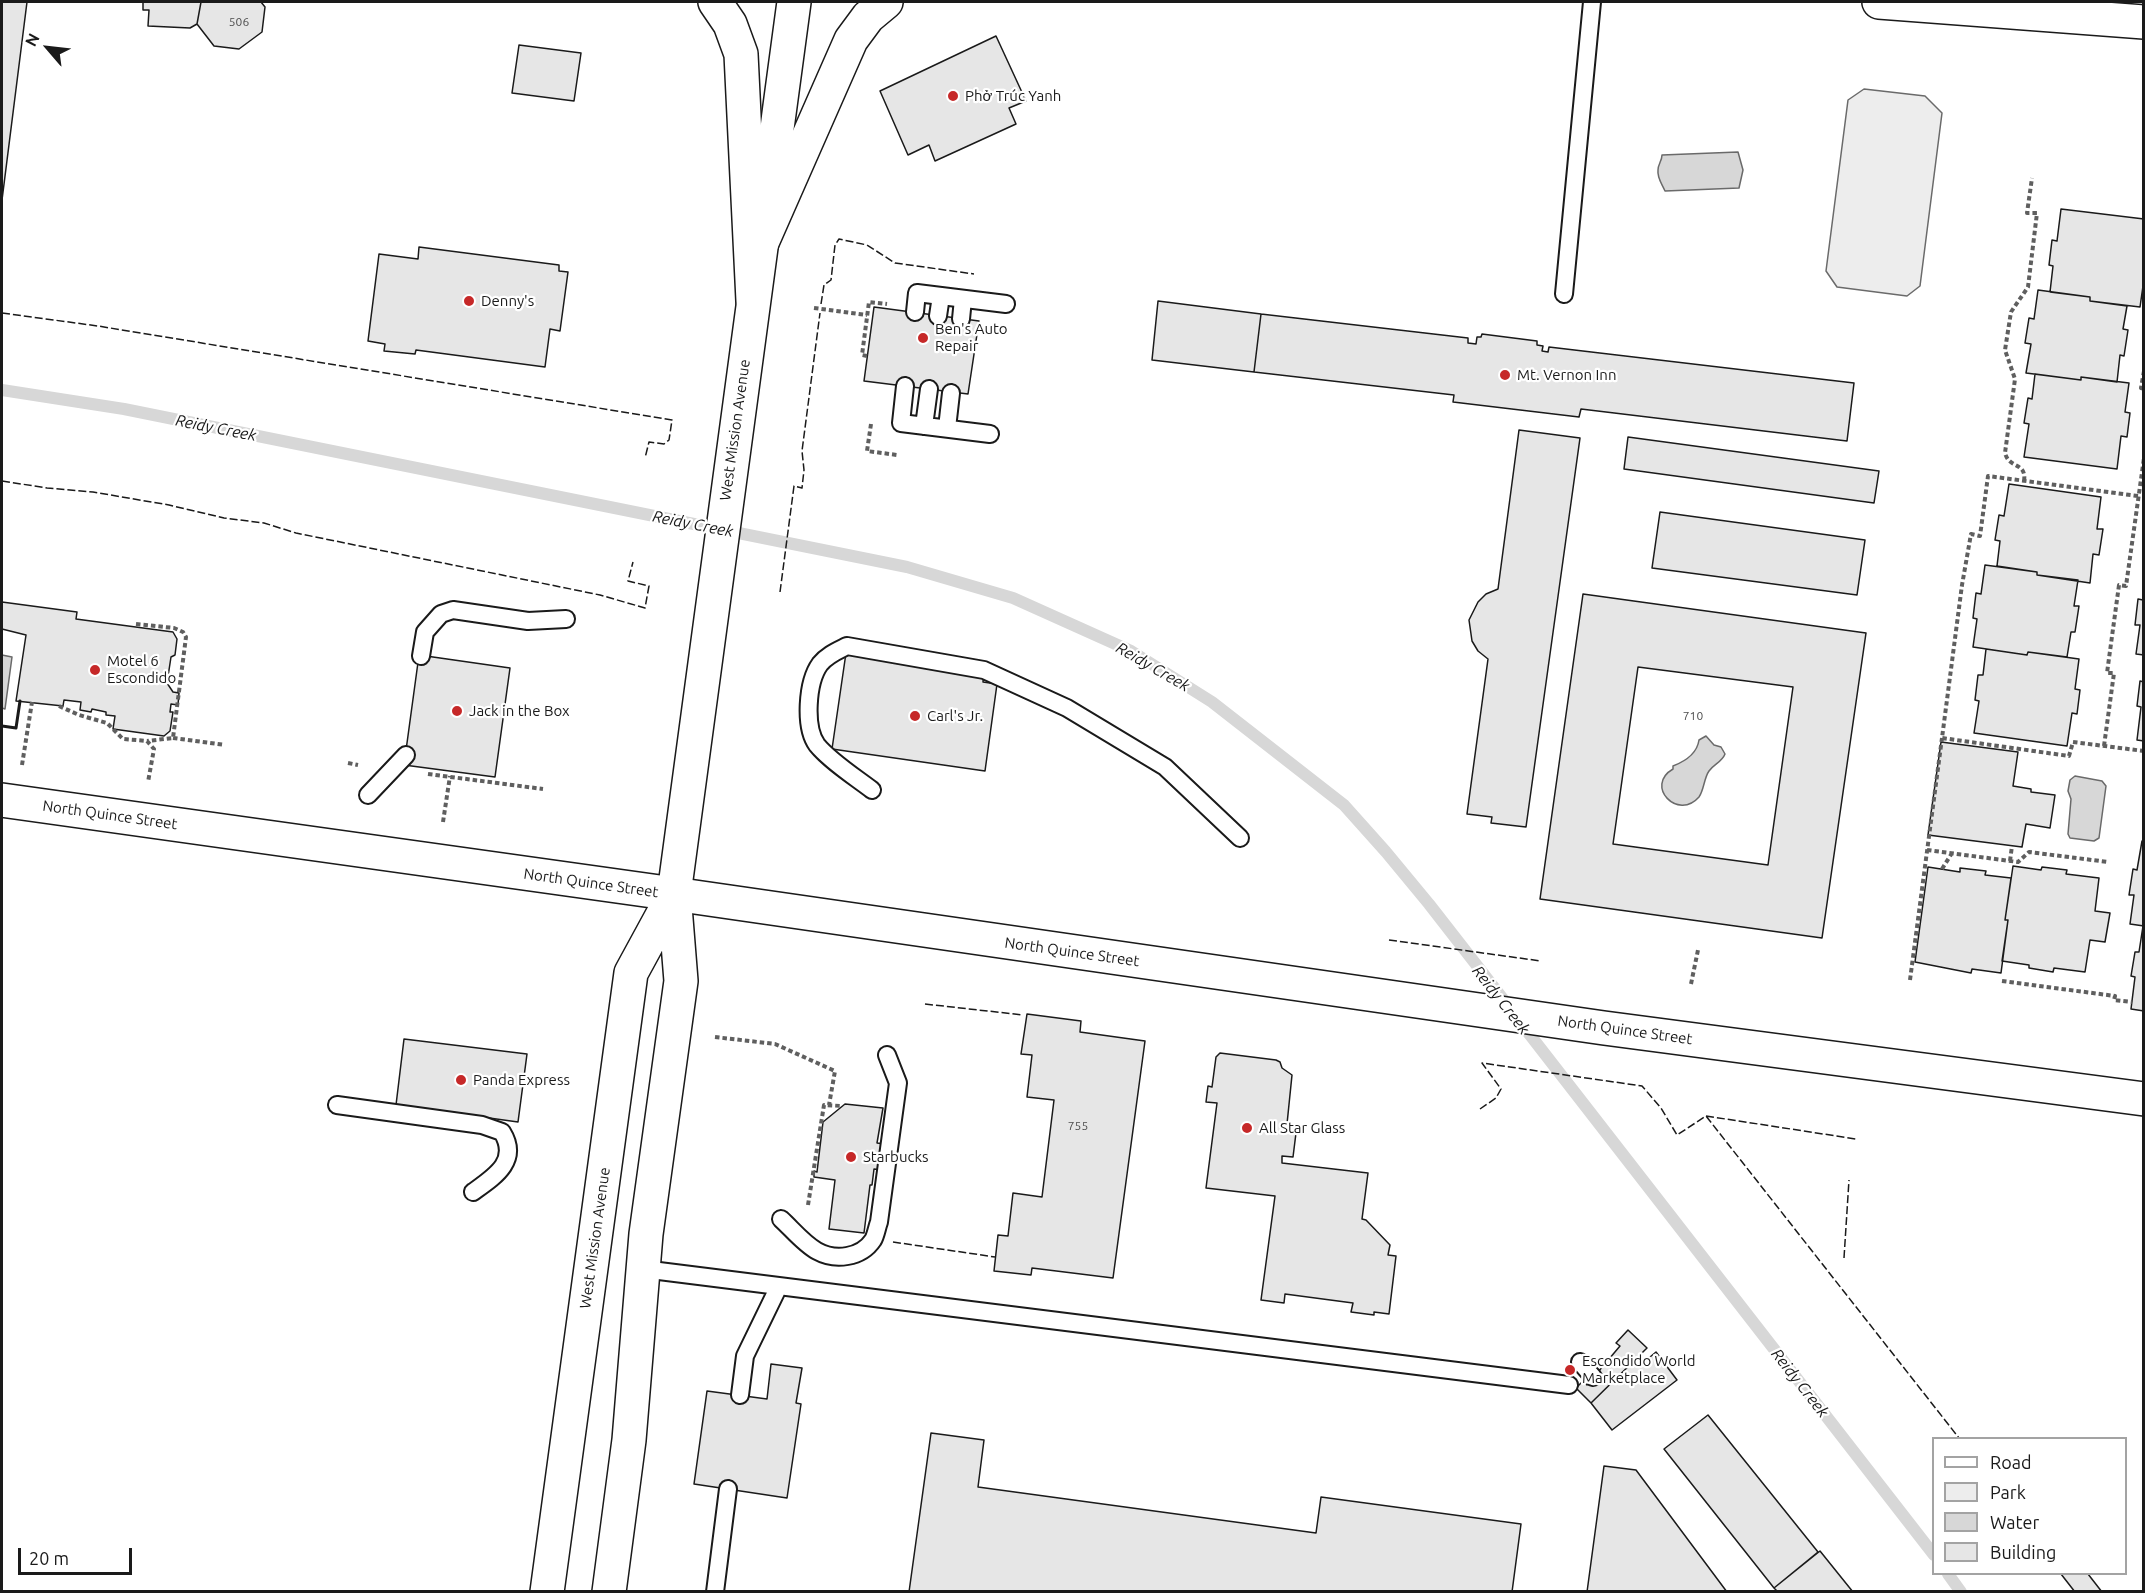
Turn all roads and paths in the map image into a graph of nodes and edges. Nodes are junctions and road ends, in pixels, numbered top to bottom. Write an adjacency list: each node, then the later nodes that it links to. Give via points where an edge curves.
1 (715, 2): 12 (main road, via 730,24 741,54)
2 (794, 2): 8 (main road, West Mission Avenue)
3 (886, 2): 8 (main road, via 868,17 851,40)
4 (1592, 2): 9 (lane)
5 (1879, 2): 6 (main road)
6 (2144, 22)
7 (2032, 178): 30 (path, via 2027,213 2037,213 2028,288 2011,312 2005,350 2015,379 2005,453 2010,462 2023,470)
8 (759, 249): 12 (main road, West Mission Avenue)
9 (1564, 294)
10 (941, 296): 11 (lane); 15 (lane, via 917,293); 17 (lane)
11 (963, 299): 13 (lane); 18 (lane)
12 (753, 301): 61 (main road, West Mission Avenue)
13 (1006, 304)
14 (814, 308): 16 (path)
15 (915, 310): 16 (path, via 869,302)
16 (867, 315): 19 (path, via 862,355)
17 (938, 316)
18 (961, 319)
19 (867, 356)
20 (2144, 371): 23 (path)
21 (905, 386): 25 (lane, via 901,423)
22 (929, 389): 25 (lane)
23 (2144, 389)
24 (951, 393): 26 (lane)
25 (924, 426): 26 (lane)
26 (947, 428): 27 (lane)
27 (990, 434)
28 (2144, 458): 29 (path)
29 (2142, 479): 31 (path)
30 (2024, 481): 31 (path); 38 (path, via 1988,476 1980,536 1971,534 1967,555)
31 (2139, 496): 41 (path, via 2126,586 2119,585 2107,673 2114,673)
32 (566, 619): 34 (lane, via 528,621 453,610 441,614 425,632)
33 (136, 624): 37 (path, via 174,628 186,637)
34 (421, 656)
35 (32, 702): 45 (path)
36 (59, 706): 39 (path, via 107,723 123,739)
37 (173, 738): 39 (path); 40 (path)
38 (1942, 738): 41 (path, via 2069,756 2073,742); 56 (path)
39 (147, 741): 48 (path, via 154,749)
40 (225, 745)
41 (2104, 746): 42 (path)
42 (2144, 751)
43 (405, 755): 46 (lane)
44 (348, 764): 46 (path)
45 (22, 765)
46 (392, 770): 47 (path); 51 (lane)
47 (450, 776): 49 (path); 53 (path)
48 (148, 782)
49 (543, 789)
50 (872, 790): 54 (lane, via 818,746 808,722 813,679 819,665 848,646 984,670 1067,708 1165,767)
51 (368, 795)
52 (2, 800): 61 (main road, North Quince Street)
53 (443, 822)
54 (1240, 838)
55 (2012, 846): 58 (path)
56 (1928, 850): 57 (path); 63 (path)
57 (1952, 853): 58 (path); 60 (path)
58 (2010, 861): 59 (path, via 2018,862 2029,852)
59 (2109, 862)
60 (1942, 869)
61 (674, 894): 69 (main road, North Quince Street, via 1604,1028); 76 (main road, West Mission Avenue, via 681,981); 83 (main road, West Mission Avenue, via 631,974)
62 (1698, 950): 65 (path)
63 (1910, 980)
64 (2002, 981): 66 (path, via 2115,996)
65 (1691, 984)
66 (2132, 1002)
67 (715, 1037): 71 (path, via 775,1044 835,1071)
68 (887, 1055): 75 (lane, via 898,1083 879,1222 872,1240 859,1253 845,1257 830,1255 817,1251)
69 (2144, 1099)
70 (337, 1105): 73 (lane, via 482,1125 502,1132 508,1142 505,1162 500,1172)
71 (829, 1106): 72 (path); 74 (path, via 824,1105)
72 (842, 1106)
73 (473, 1192)
74 (809, 1211)
75 (781, 1219)
76 (643, 1269): 77 (lane); 84 (main road, West Mission Avenue, via 629,1440)
77 (779, 1286): 80 (lane); 81 (lane, via 745,1356)
78 (1580, 1362): 79 (lane)
79 (1593, 1377)
80 (1569, 1385)
81 (740, 1395)
82 (728, 1489): 85 (lane)
83 (547, 1592)
84 (609, 1592)
85 (715, 1592)

